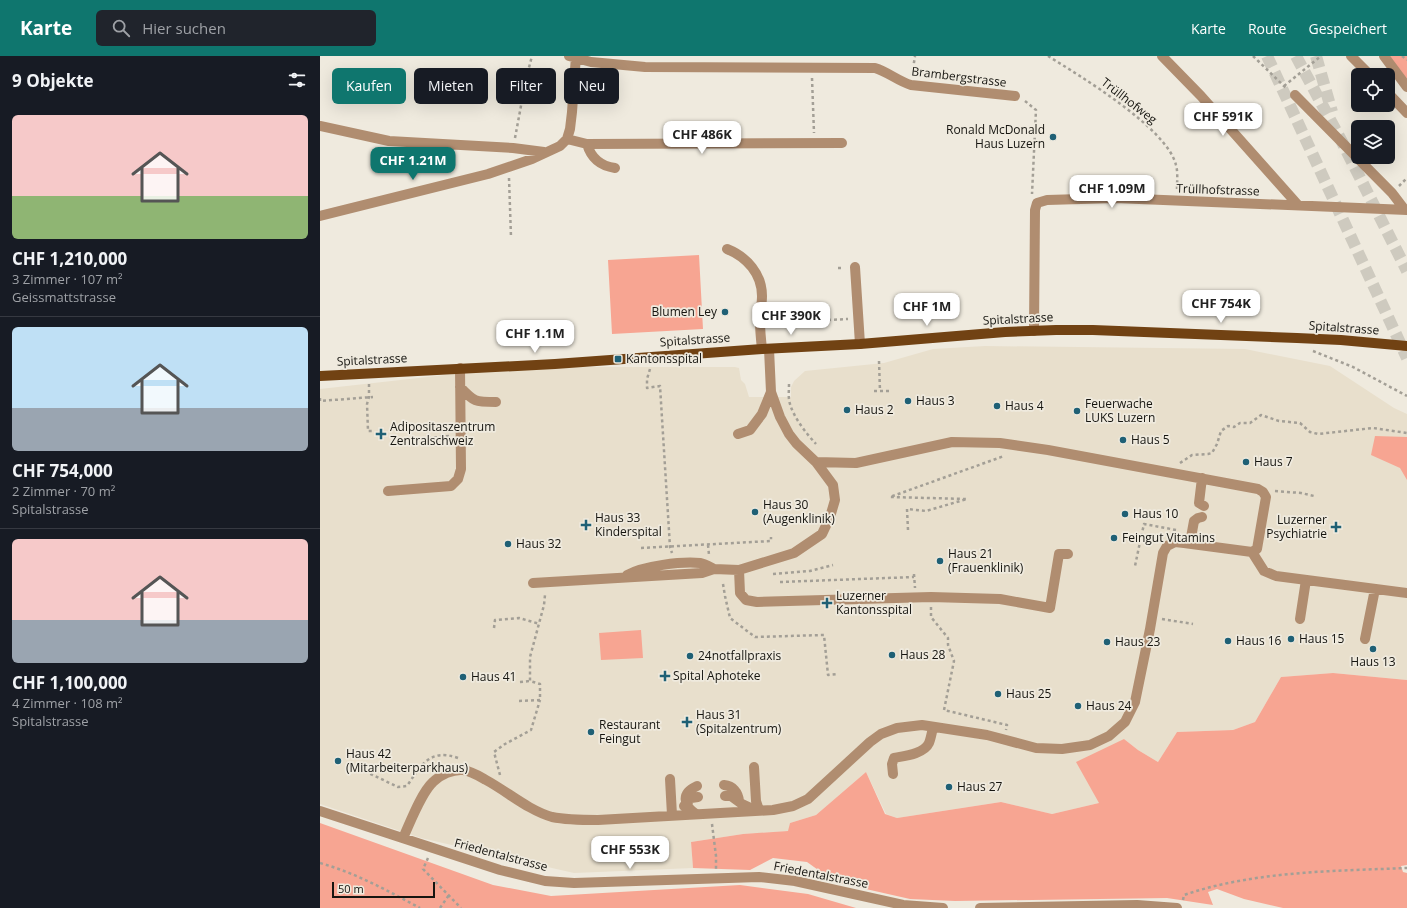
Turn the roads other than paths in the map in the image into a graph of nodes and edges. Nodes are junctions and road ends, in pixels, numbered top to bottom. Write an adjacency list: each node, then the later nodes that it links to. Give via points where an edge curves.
1 (1162, 56): 17 (street)
2 (1352, 56): 5 (street)
3 (1384, 56): 6 (street)
4 (573, 57): 7 (street, Brambergstrasse, via 591,62 645,67 875,68 911,85); 12 (street, via 575,82)
5 (1363, 68)
6 (1407, 87)
7 (1015, 96)
8 (1294, 96): 18 (street)
9 (1395, 100): 10 (street)
10 (1407, 113)
11 (320, 126): 15 (street, via 389,141)
12 (567, 138): 14 (street); 15 (street, via 560,146)
13 (842, 143): 14 (street)
14 (587, 144): 16 (street, via 590,153 598,161 607,167)
15 (544, 152): 19 (street, via 532,159 488,174)
16 (615, 168)
17 (1298, 205): 18 (street, Trüllhofstrasse); 22 (street, Trüllhofstrasse, via 1115,198 1047,200 1037,203)
18 (1406, 210)
19 (320, 216)
20 (727, 249): 25 (street, via 751,265 761,281 760,320)
21 (855, 267): 23 (street)
22 (1034, 331): 23 (main road, Spitalstrasse); 24 (main road, Spitalstrasse, via 1093,330 1297,338)
23 (860, 344): 25 (main road, Spitalstrasse)
24 (1407, 346)
25 (766, 350): 26 (main road, Spitalstrasse); 29 (street)
26 (460, 368): 27 (main road, Spitalstrasse); 28 (street)
27 (320, 376)
28 (460, 387): 30 (street, via 473,400); 34 (street, via 461,469 458,479 451,486)
29 (771, 392): 31 (street, via 762,414 750,430); 32 (street, via 789,434)
30 (496, 402)
31 (738, 434)
32 (816, 462): 33 (street, via 856,463 952,442 1000,443); 41 (street, via 833,485 835,500 822,534 794,554)
33 (1202, 478): 35 (street, via 1199,503); 38 (street, via 1263,492 1266,497 1257,548)
34 (388, 491)
35 (1204, 506)
36 (1202, 518): 37 (street, via 1194,521)
37 (1190, 543): 38 (street); 49 (street, via 1176,542 1167,546 1163,553 1135,702 1125,722 1109,736 1090,745 1062,749 1036,748 987,735)
38 (1252, 552): 43 (street, via 1264,571 1276,576)
39 (1068, 554): 41 (street, via 1059,554 1050,608 1000,600 931,597 757,602 746,600 740,593)
40 (714, 569): 41 (street); 42 (street, via 702,573); 42 (street, via 701,563 675,564 648,567)
41 (739, 570)
42 (622, 578): 44 (street)
43 (1306, 580): 45 (street); 47 (street)
44 (533, 583)
45 (1375, 589): 46 (street, via 1393,588); 48 (street)
46 (1407, 593)
47 (1300, 619)
48 (1365, 639)
49 (933, 727): 51 (street, via 929,744 923,749 894,758); 58 (street, via 922,725 897,728 881,734 808,799 793,806)
50 (754, 767): 58 (street)
51 (893, 774)
52 (670, 779): 61 (street)
53 (725, 790): 55 (street)
54 (697, 792): 56 (street)
55 (739, 801): 58 (street); 59 (street, via 739,806)
56 (686, 804): 60 (street); 61 (street)
57 (320, 811): 62 (street, Friedentalstrasse)
58 (757, 811): 59 (street)
59 (733, 812): 60 (street)
60 (696, 814): 61 (street)
61 (675, 815): 62 (street, via 598,820 552,817 524,804 475,774 463,770 441,776 432,782)
62 (403, 838): 64 (street, Friedentalstrasse, via 500,870 545,881 574,883 759,877 795,881 903,905)
63 (1180, 905): 65 (street)
64 (943, 908)
65 (980, 908)

